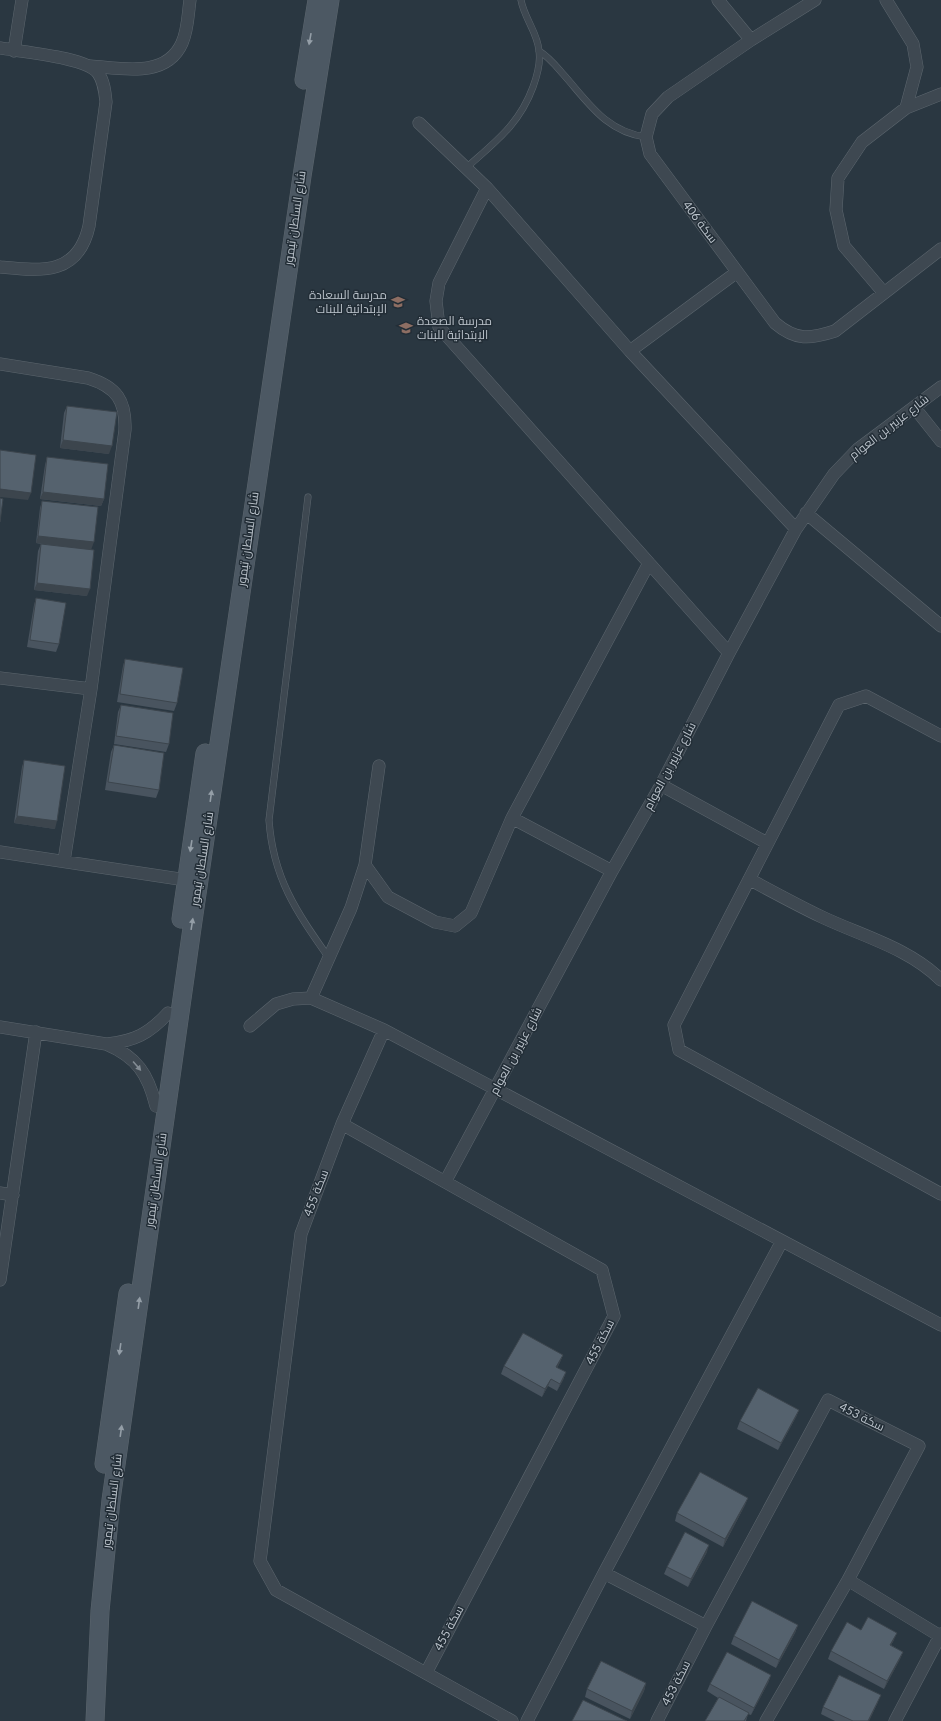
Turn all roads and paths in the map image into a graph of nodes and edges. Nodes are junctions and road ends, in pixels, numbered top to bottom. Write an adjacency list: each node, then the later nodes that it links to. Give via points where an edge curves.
1 (22, 0): 11 (street)
2 (190, 0): 13 (street, via 183,42 172,58 146,69)
3 (317, 0): 47 (main road, شارع السلطان تيمور, one-way to 47)
4 (330, 0): 73 (main road, شارع السلطان تيمور, one-way to 4, via 100,1611 111,1500 228,678)
5 (521, 0): 12 (lane, via 522,11)
6 (718, 0): 9 (street)
7 (815, 0): 9 (street)
8 (886, 0): 15 (street, via 913,44 917,67)
9 (751, 40): 17 (street, via 668,97 652,114)
10 (0, 48): 11 (street)
11 (14, 50): 13 (street, via 72,60)
12 (539, 51): 17 (lane, via 551,60 610,125); 18 (lane, via 538,74 526,104 511,126)
13 (90, 66): 21 (street, via 101,79 106,102 89,226 84,241 75,255 49,269)
14 (941, 94): 15 (street)
15 (906, 108): 23 (street, via 862,142 838,178 836,210 844,246)
16 (419, 123): 18 (street)
17 (646, 137): 22 (street, سكة 406, via 650,154)
18 (466, 168): 19 (street)
19 (487, 188): 24 (street); 32 (street, via 439,284 436,301 439,327)
20 (941, 249): 23 (street, سكة 406)
21 (0, 267)
22 (737, 272): 23 (street, سكة 406, via 775,323 786,333 802,337 834,331); 24 (street)
23 (884, 293)
24 (630, 351): 31 (street)
25 (0, 364): 36 (street, via 99,381 115,393 124,408 125,430)
26 (941, 387): 27 (street, شارع عزبير بن العوام)
27 (914, 407): 28 (street); 30 (street, شارع عزبير بن العوام, via 858,449 834,474)
28 (941, 441)
29 (308, 497): 48 (lane, via 269,820 276,864 284,884 301,917)
30 (806, 512): 31 (street, شارع عزبير بن العوام); 33 (street)
31 (796, 529): 34 (street, شارع عزبير بن العوام)
32 (649, 563): 34 (street); 40 (street)
33 (941, 626)
34 (729, 653): 39 (street, شارع عزبير بن العوام)
35 (0, 678): 36 (street)
36 (91, 689): 43 (street)
37 (941, 736): 41 (street, via 866,696 839,705)
38 (379, 766): 44 (street)
39 (661, 785): 41 (street); 45 (street, شارع عزبير بن العوام)
40 (512, 818): 44 (street, via 470,913 454,926 435,922 388,897); 45 (street)
41 (767, 843): 46 (street)
42 (0, 852): 43 (street)
43 (64, 861): 47 (street)
44 (365, 865): 48 (street)
45 (612, 871): 57 (street, شارع عزبير بن العوام)
46 (749, 879): 49 (street, via 822,917 890,946 929,968); 62 (street, via 674,1025 679,1050)
47 (186, 880): 51 (main road, شارع السلطان تيمور)
48 (329, 958): 50 (street)
49 (941, 980)
50 (311, 998): 52 (street, via 293,999 276,1004); 54 (street)
51 (168, 1014): 56 (street, via 141,1036); 58 (main road, شارع السلطان تيمور)
52 (250, 1026)
53 (0, 1027): 55 (street)
54 (384, 1030): 57 (street); 59 (street, سكة 455)
55 (36, 1032): 56 (street); 63 (street)
56 (106, 1044): 58 (street, one-way to 58, via 125,1054 140,1068 148,1080)
57 (496, 1089): 60 (street, شارع عزبير بن العوام); 64 (street)
58 (156, 1106): 72 (main road, شارع السلطان تيمور, one-way to 72, via 110,1417 98,1518 88,1619)
59 (342, 1124): 60 (street, سكة 455); 71 (street, سكة 455, via 301,1234 260,1561 276,1590)
60 (445, 1182): 71 (street, سكة 455, via 602,1270 614,1316)
61 (0, 1193): 63 (street)
62 (941, 1194)
63 (12, 1195): 65 (street)
64 (782, 1241): 66 (street); 67 (street)
65 (0, 1280)
66 (941, 1325)
67 (604, 1573): 69 (street); 75 (street)
68 (848, 1580): 69 (street, سكة 453, via 919,1446 828,1400); 70 (street); 77 (street, سكة 453)
69 (706, 1626): 76 (street, سكة 453)
70 (940, 1635): 78 (street)
71 (426, 1673): 74 (street, سكة 455)
72 (84, 1721)
73 (95, 1721)
74 (512, 1721)
75 (527, 1721)
76 (657, 1721)
77 (766, 1721)
78 (895, 1721)

